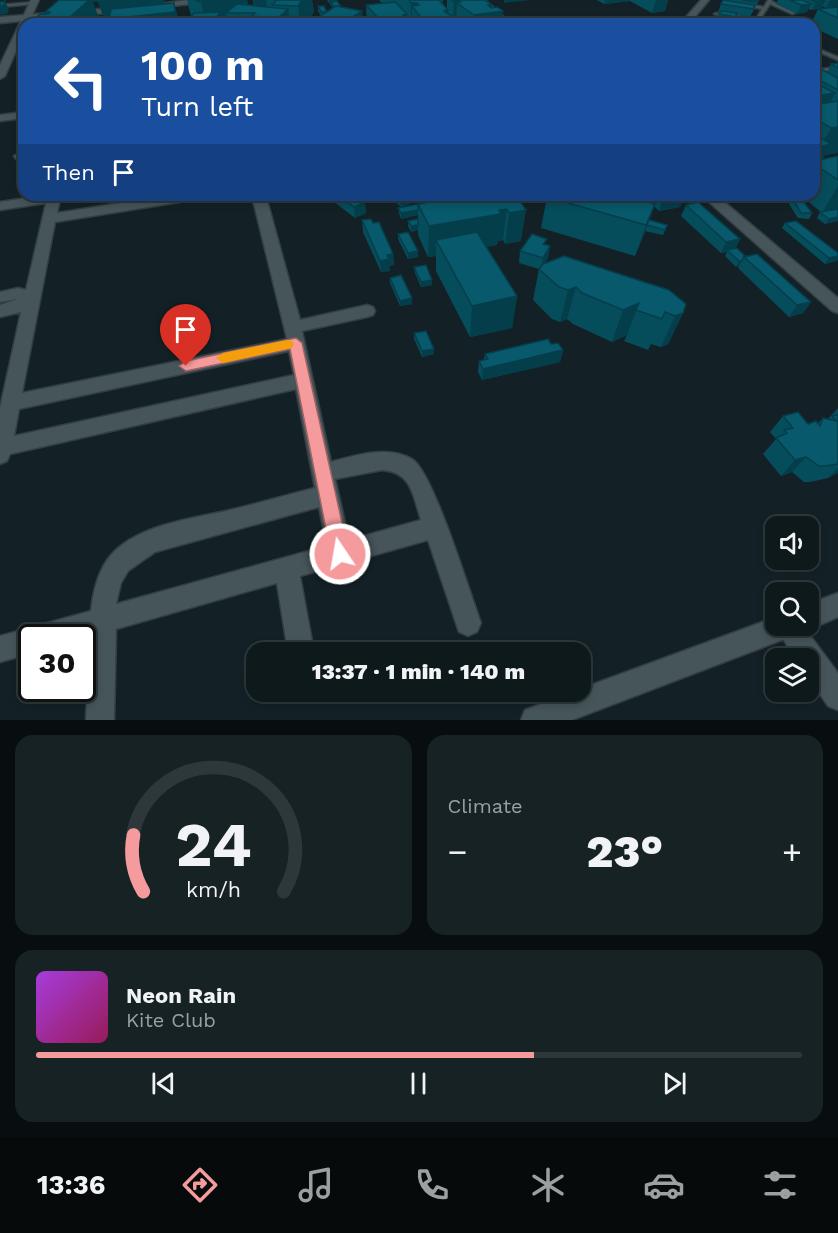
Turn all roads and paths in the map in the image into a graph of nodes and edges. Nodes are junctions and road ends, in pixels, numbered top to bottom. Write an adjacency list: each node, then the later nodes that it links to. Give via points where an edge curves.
1 (210, 0): 11 (street, via 117,6)
2 (480, 0): 12 (street)
3 (705, 0): 13 (street)
4 (34, 1): 7 (lane); 11 (street)
5 (770, 1): 8 (lane); 9 (lane)
6 (735, 3): 8 (lane)
7 (0, 6)
8 (765, 8): 15 (lane)
9 (793, 13)
10 (716, 14): 14 (lane)
11 (27, 18)
12 (499, 18)
13 (689, 18)
14 (738, 18)
15 (759, 18)
16 (18, 19): 17 (street)
17 (0, 20)
18 (18, 37): 23 (street)
19 (820, 51): 20 (lane)
20 (838, 59)
21 (837, 69): 22 (lane)
22 (820, 71)
23 (0, 76)
24 (18, 116): 25 (street)
25 (0, 118)
26 (30, 201): 31 (street)
27 (53, 201): 32 (street)
28 (129, 201): 32 (street)
29 (259, 201): 38 (street)
30 (715, 201): 35 (street)
31 (0, 206)
32 (49, 219): 34 (street)
33 (0, 297): 34 (street, via 18,293)
34 (32, 298): 36 (street); 40 (street)
35 (838, 307)
36 (0, 311)
37 (367, 311): 38 (street)
38 (294, 335): 39 (street); 40 (street)
39 (303, 380): 41 (street); 42 (street)
40 (11, 403): 41 (street)
41 (1, 450)
42 (325, 484): 43 (street, via 361,463 394,461 411,471); 44 (street); 48 (street, via 145,545 124,558 111,578 103,600)
43 (435, 527): 44 (street); 49 (street)
44 (340, 554): 45 (street)
45 (287, 569): 48 (street); 53 (street)
46 (838, 605): 47 (street)
47 (819, 613)
48 (103, 620): 50 (street); 57 (street)
49 (468, 623)
50 (89, 624)
51 (765, 634): 58 (street)
52 (794, 636): 56 (street)
53 (299, 642)
54 (18, 644): 55 (street)
55 (0, 649)
56 (838, 696)
57 (100, 720)
58 (535, 720)

